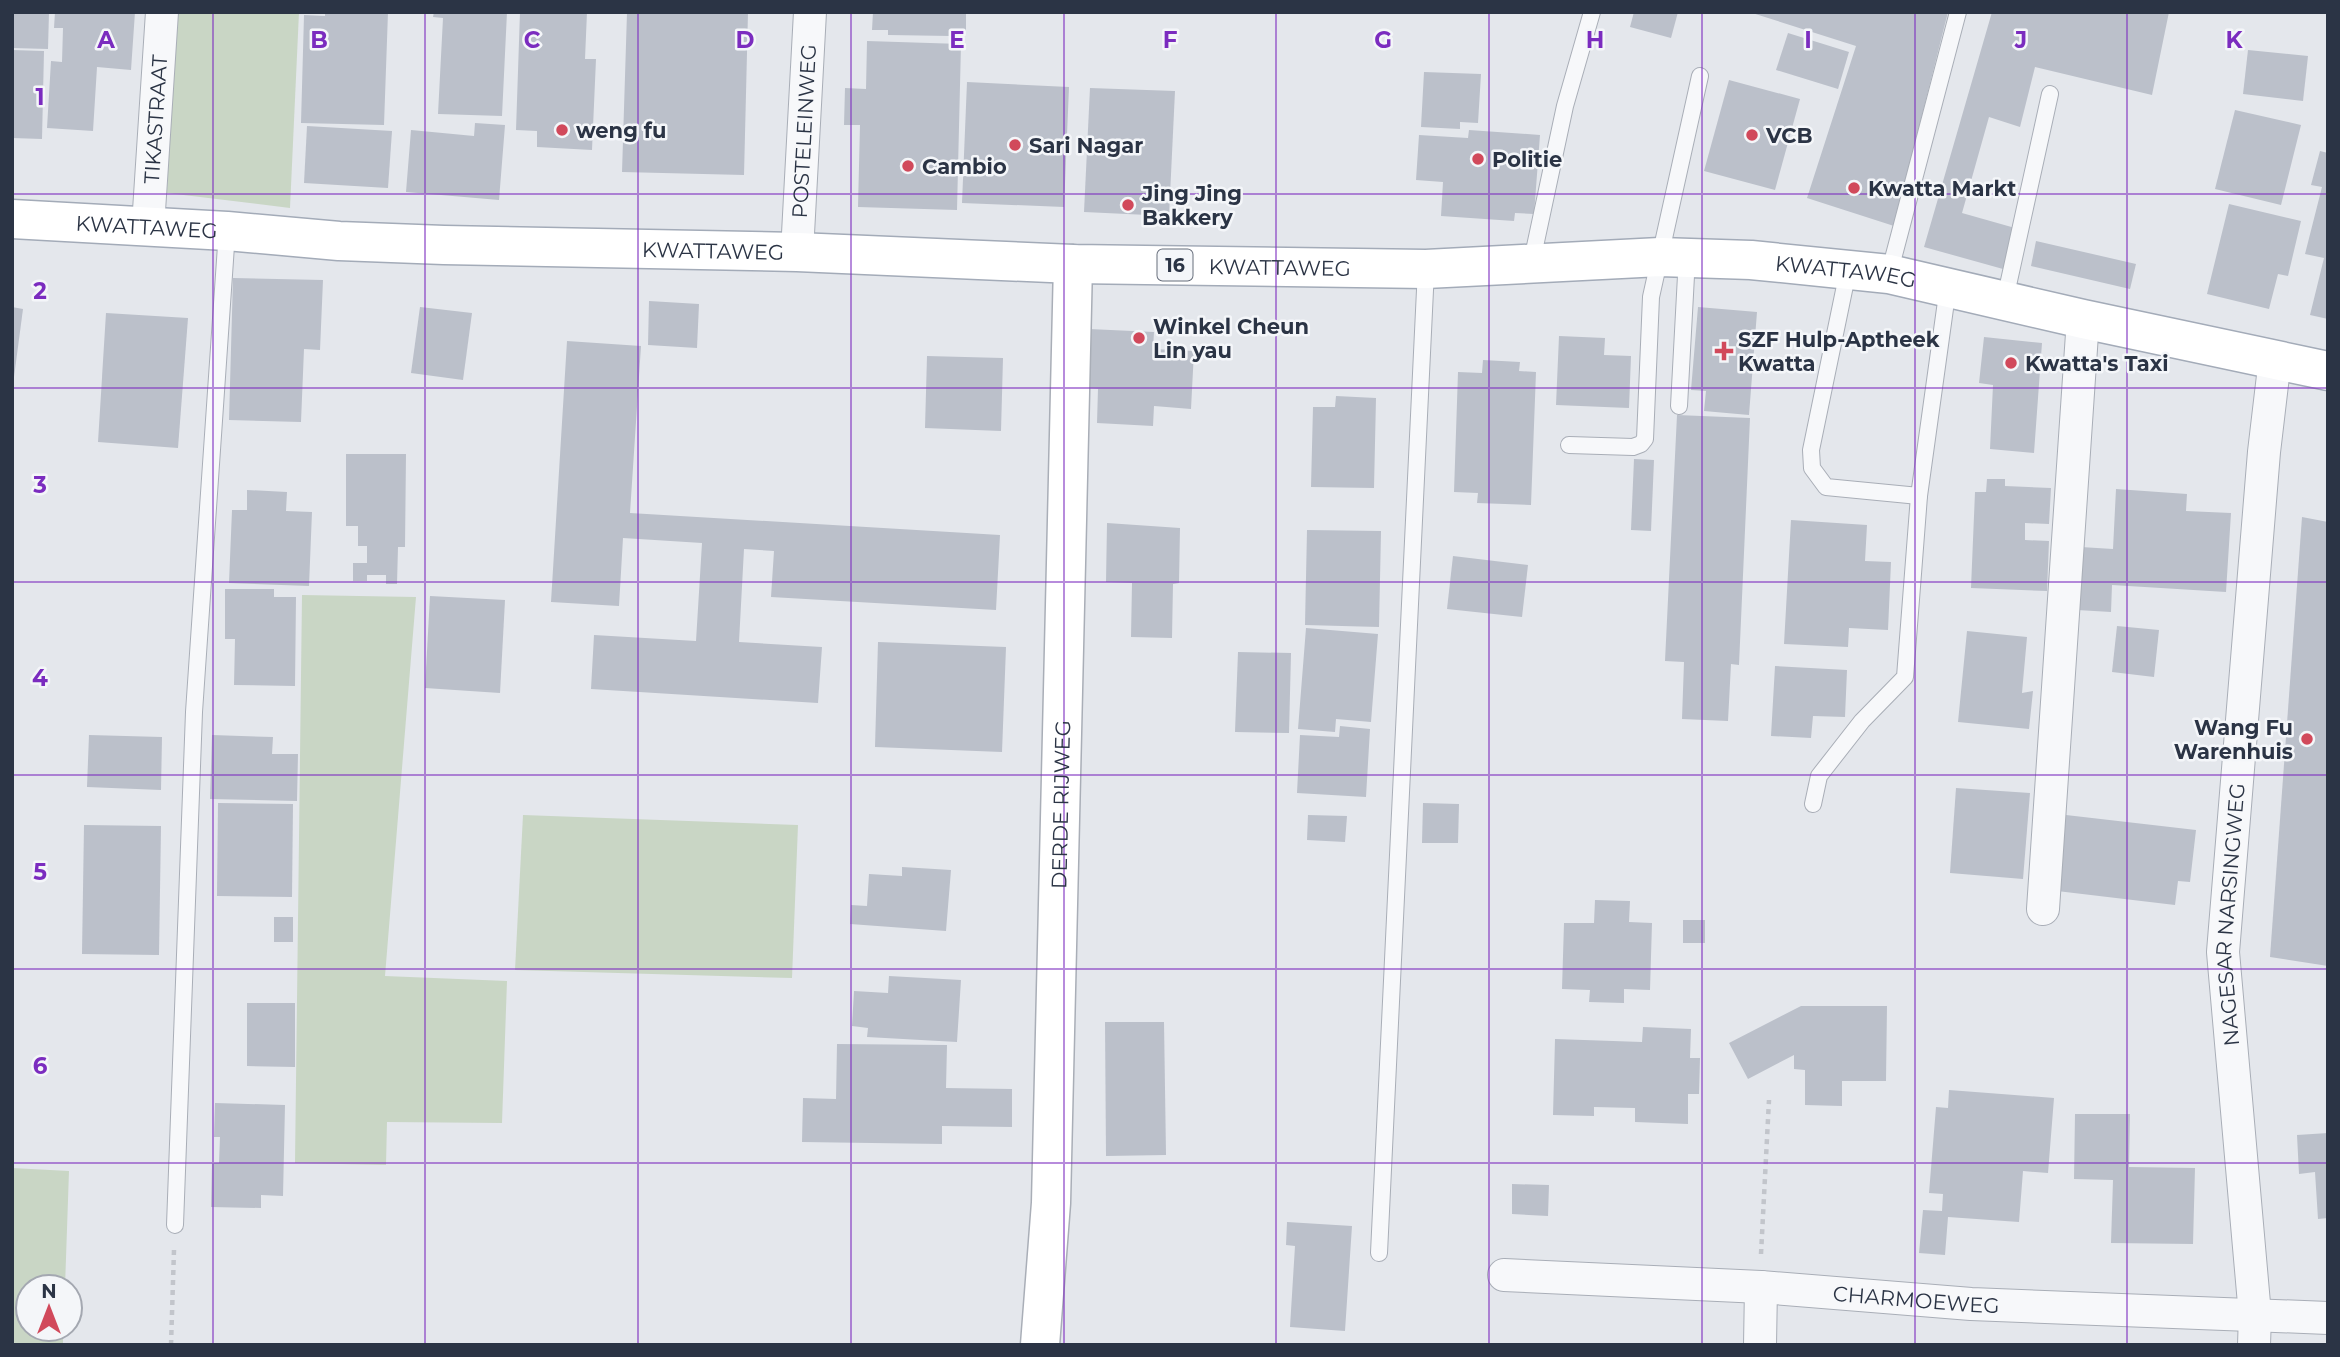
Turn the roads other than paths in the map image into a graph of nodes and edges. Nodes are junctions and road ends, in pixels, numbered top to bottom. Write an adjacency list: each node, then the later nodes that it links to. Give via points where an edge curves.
1 (162, 12): 8 (street, TIKASTRAAT)
2 (810, 12): 10 (street, POSTELEINWEG)
3 (1592, 12): 13 (lane, via 1565,106)
4 (1958, 12): 16 (lane)
5 (1700, 76): 11 (lane)
6 (2050, 94): 18 (lane)
7 (12, 219): 8 (main road, KWATTAWEG / 16)
8 (148, 226): 9 (main road, KWATTAWEG / 16)
9 (227, 231): 10 (main road, KWATTAWEG / 16, via 444,245); 27 (lane, via 194,712)
10 (797, 252): 12 (main road, KWATTAWEG / 16)
11 (1674, 257): 13 (main road, KWATTAWEG / 16); 15 (main road, KWATTAWEG / 16); 22 (lane); 23 (lane, via 1651,297 1645,439 1633,447)
12 (1073, 264): 14 (main road, KWATTAWEG / 16); 33 (main road, DERDE RIJWEG, via 1051,1203)
13 (1531, 265): 14 (main road, KWATTAWEG / 16)
14 (1426, 269): 28 (lane)
15 (1848, 271): 16 (main road, KWATTAWEG / 16); 24 (lane, via 1811,450 1812,468 1826,487)
16 (1889, 274): 17 (main road, KWATTAWEG / 16)
17 (1948, 287): 18 (main road, KWATTAWEG / 16); 24 (lane)
18 (2004, 299): 19 (main road, KWATTAWEG / 16)
19 (2083, 319): 20 (main road, KWATTAWEG / 16); 26 (street)
20 (2275, 359): 21 (main road, KWATTAWEG / 16); 32 (street, NAGESAR NARSINGWEG, via 2223,952)
21 (2328, 371)
22 (1679, 406)
23 (1569, 445)
24 (1919, 496): 25 (lane, via 1905,677 1862,721 1819,776)
25 (1812, 804)
26 (2043, 909)
27 (175, 1225)
28 (1379, 1253)
29 (1504, 1275): 30 (street, CHARMOEWEG)
30 (1761, 1287): 32 (street, CHARMOEWEG); 34 (street)
31 (2328, 1318): 32 (street, CHARMOEWEG)
32 (2254, 1330)
33 (1040, 1345)
34 (1760, 1345)

